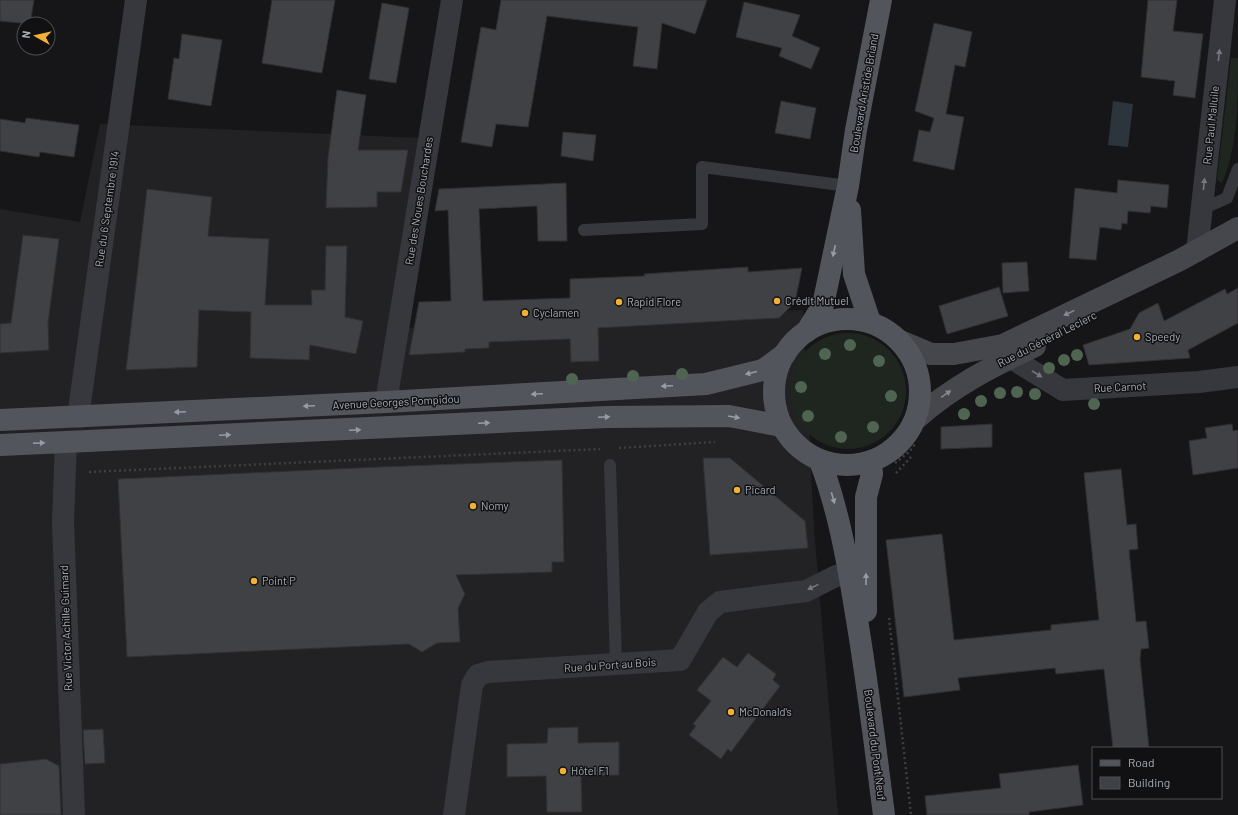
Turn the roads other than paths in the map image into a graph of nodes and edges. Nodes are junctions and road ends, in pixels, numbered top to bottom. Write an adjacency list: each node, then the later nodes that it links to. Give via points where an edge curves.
1 (136, 0): 18 (street, Rue du 6 Septembre 1914)
2 (452, 0): 17 (street, Rue des Noues Bouchardes)
3 (881, 0): 6 (main road, Boulevard Aristide Briand)
4 (1225, 0): 7 (street, Rue Paul Malluile, one-way to 4)
5 (1238, 169): 7 (lane, via 1227,198)
6 (848, 186): 9 (lane, via 702,167 702,224); 11 (main road, via 854,274); 12 (main road, one-way to 12, via 823,305)
7 (1202, 209): 10 (street, Rue Paul Malluile)
8 (1238, 228): 10 (main road, Rue du Général Leclerc)
9 (584, 230)
10 (1189, 255): 13 (main road, Rue du Général Leclerc, one-way to 13, via 1003,345 954,354 931,354); 15 (main road, Rue du Général Leclerc, via 1083,322)
11 (870, 322): 12 (main road, via 843,319 818,325); 13 (main road)
12 (806, 331): 14 (main road)
13 (900, 341): 21 (main road, via 915,363 919,376)
14 (784, 354): 17 (main road, Avenue Georges Pompidou, one-way to 17, via 763,370 706,384); 20 (main road, via 774,384 775,406)
15 (1010, 358): 16 (street, Rue Carnot, one-way to 16, via 1063,390 1199,382); 21 (main road, Rue du Général Leclerc, one-way to 15, via 936,401 960,384)
16 (1238, 377)
17 (386, 402): 18 (main road, Avenue Georges Pompidou, one-way to 18)
18 (80, 417): 19 (main road, Avenue Georges Pompidou)
19 (0, 420)
20 (782, 426): 22 (main road, one-way to 20, via 607,417 729,416); 25 (main road, via 798,447)
21 (918, 429): 26 (main road)
22 (66, 442): 23 (main road, one-way to 22); 30 (street, Rue Victor Achille Guimard, via 63,530)
23 (0, 445)
24 (610, 466): 28 (lane)
25 (822, 466): 26 (main road); 27 (main road, one-way to 27, via 834,499)
26 (872, 467): 29 (main road, one-way to 26, via 866,497)
27 (850, 574): 28 (street, Rue du Port au Bois, one-way to 28, via 836,576 806,591 720,602 708,612 680,660); 29 (main road)
28 (616, 665): 31 (street, Rue du Port au Bois, via 488,672 478,675 472,686)
29 (866, 674): 32 (main road, Boulevard du Pont Neuf)
30 (74, 815)
31 (454, 815)
32 (884, 815)

